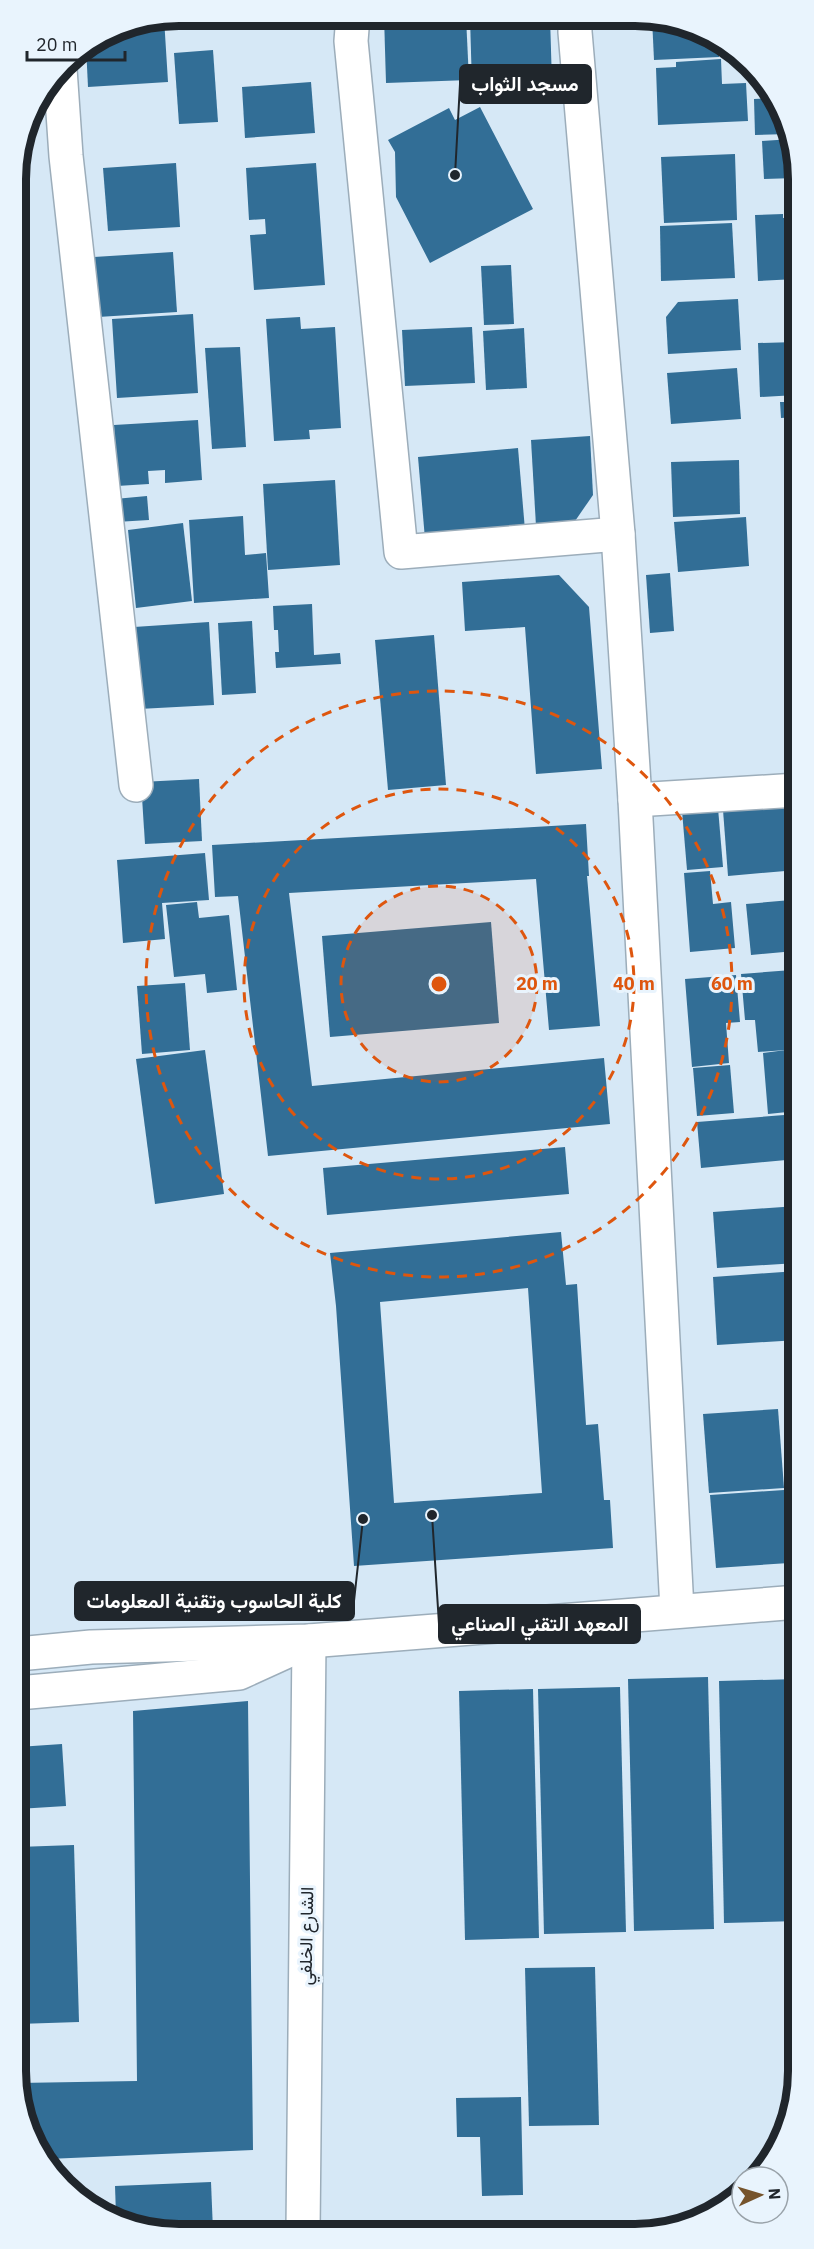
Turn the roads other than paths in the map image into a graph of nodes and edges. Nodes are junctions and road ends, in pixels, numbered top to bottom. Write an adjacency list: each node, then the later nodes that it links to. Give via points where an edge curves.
1 (352, 26): 4 (street, via 401,552)
2 (574, 26): 4 (street)
3 (61, 80): 5 (street)
4 (618, 534): 7 (street)
5 (136, 785)
6 (788, 791): 7 (street)
7 (635, 800): 9 (street)
8 (788, 1603): 9 (street)
9 (677, 1610): 10 (street)
10 (309, 1641): 11 (street); 13 (street, via 239,1673); 15 (street, الشارع الخلفي)
11 (92, 1647): 12 (street); 13 (street)
12 (26, 1653)
13 (98, 1686): 14 (street)
14 (26, 1691)
15 (303, 2224)

